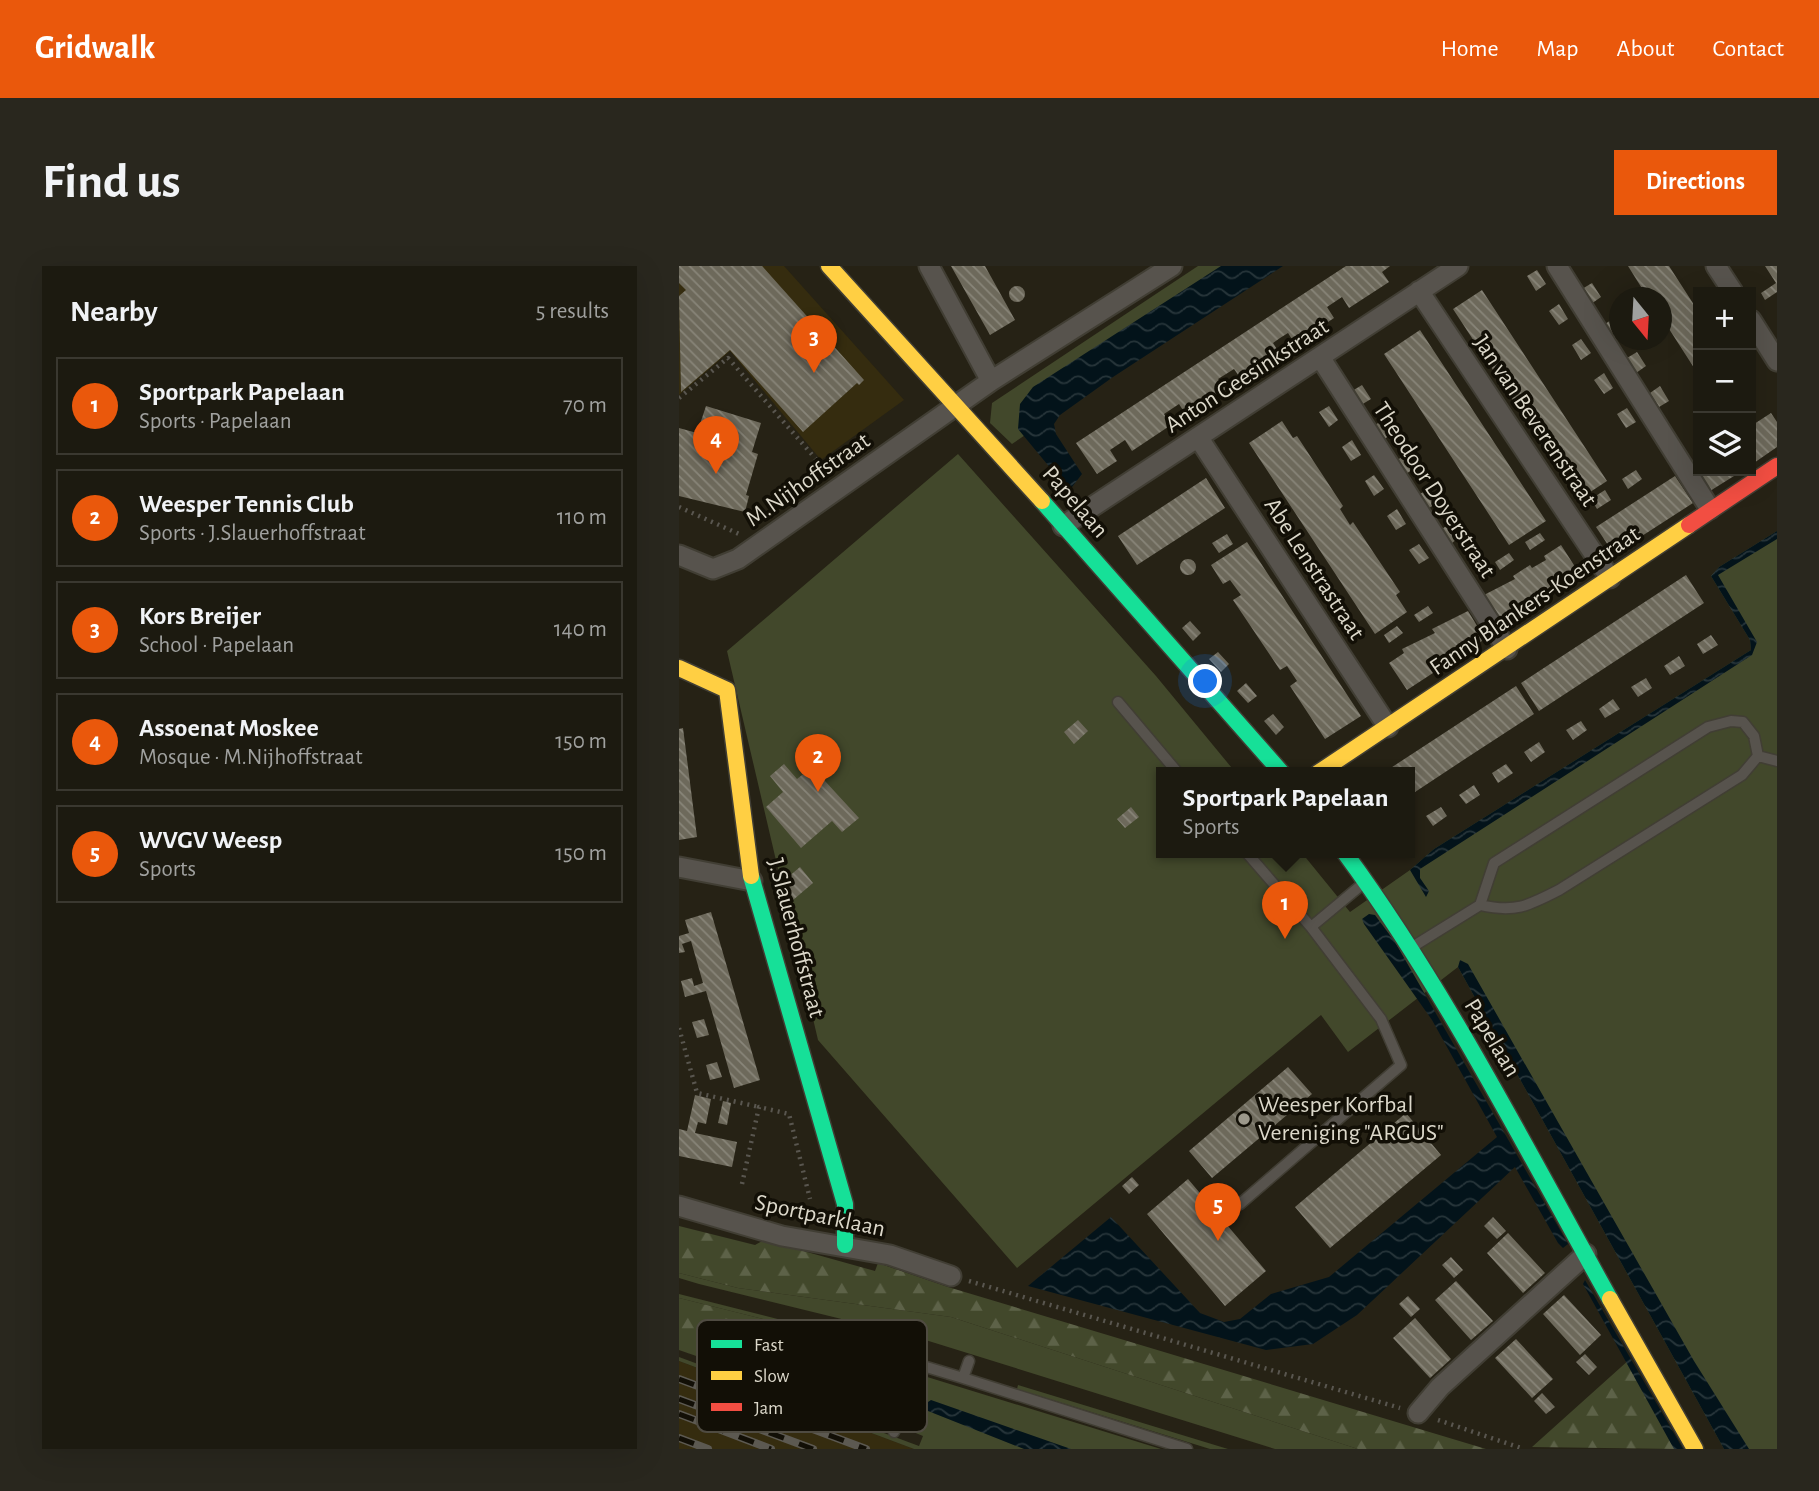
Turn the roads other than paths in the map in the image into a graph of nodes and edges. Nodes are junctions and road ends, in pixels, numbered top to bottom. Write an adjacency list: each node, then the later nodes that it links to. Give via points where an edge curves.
1 (829, 266): 13 (street, Papelaan)
2 (929, 266): 12 (street)
3 (1458, 266): 8 (street, Anton Geesinkstraat)
4 (1557, 266): 16 (street)
5 (1716, 266): 7 (street)
6 (1166, 267): 12 (street, M.Nijhoffstraat)
7 (1730, 287)
8 (1419, 292): 10 (street, Anton Geesinkstraat); 19 (street, Jan van Beverenstraat)
9 (1756, 328): 11 (street)
10 (1320, 357): 14 (street, Anton Geesinkstraat); 20 (street, Theodoor Doyerstraat)
11 (1777, 361)
12 (991, 381): 13 (street, M.Nijhoffstraat)
13 (959, 404): 17 (street, Papelaan); 18 (street, M.Nijhoffstraat, via 738,559 713,569)
14 (1198, 437): 17 (street, Anton Geesinkstraat); 23 (street, Abe Lenstrastraat)
15 (1777, 466): 16 (street, Fanny Blankers-Koenstraat)
16 (1710, 509): 19 (street, Fanny Blankers-Koenstraat)
17 (1063, 526): 27 (street, Papelaan)
18 (679, 555)
19 (1610, 578): 20 (street, Fanny Blankers-Koenstraat)
20 (1507, 649): 23 (street, Fanny Blankers-Koenstraat)
21 (679, 668): 32 (street, J.Slauerhoffstraat, via 727,690)
22 (1118, 702): 26 (lane)
23 (1388, 727): 28 (street, Fanny Blankers-Koenstraat)
24 (1758, 756): 25 (lane); 34 (lane, via 1742,775 1530,906 1506,911); 34 (lane, via 1754,736 1743,722 1708,727 1494,863)
25 (1777, 761)
26 (1173, 767)
27 (1277, 767)
28 (1327, 767)
29 (1251, 858): 35 (lane)
30 (1349, 858): 33 (street, Papelaan)
31 (679, 867): 32 (street)
32 (752, 881): 39 (street, J.Slauerhoffstraat, via 845,1204)
33 (1366, 881): 35 (lane); 36 (street, Papelaan)
34 (1480, 905): 36 (lane)
35 (1311, 927): 37 (lane, via 1381,1019 1401,1065)
36 (1409, 949): 40 (street, Papelaan)
37 (1240, 1204)
38 (679, 1206): 39 (street, Sportparklaan, via 782,1236)
39 (845, 1245): 41 (street, Sportparklaan)
40 (1586, 1254): 45 (street, via 1440,1387); 47 (street, Papelaan)
41 (951, 1276)
42 (968, 1361): 44 (lane)
43 (927, 1367): 44 (lane)
44 (963, 1378): 46 (lane)
45 (1418, 1413)
46 (1187, 1449)
47 (1695, 1449)

